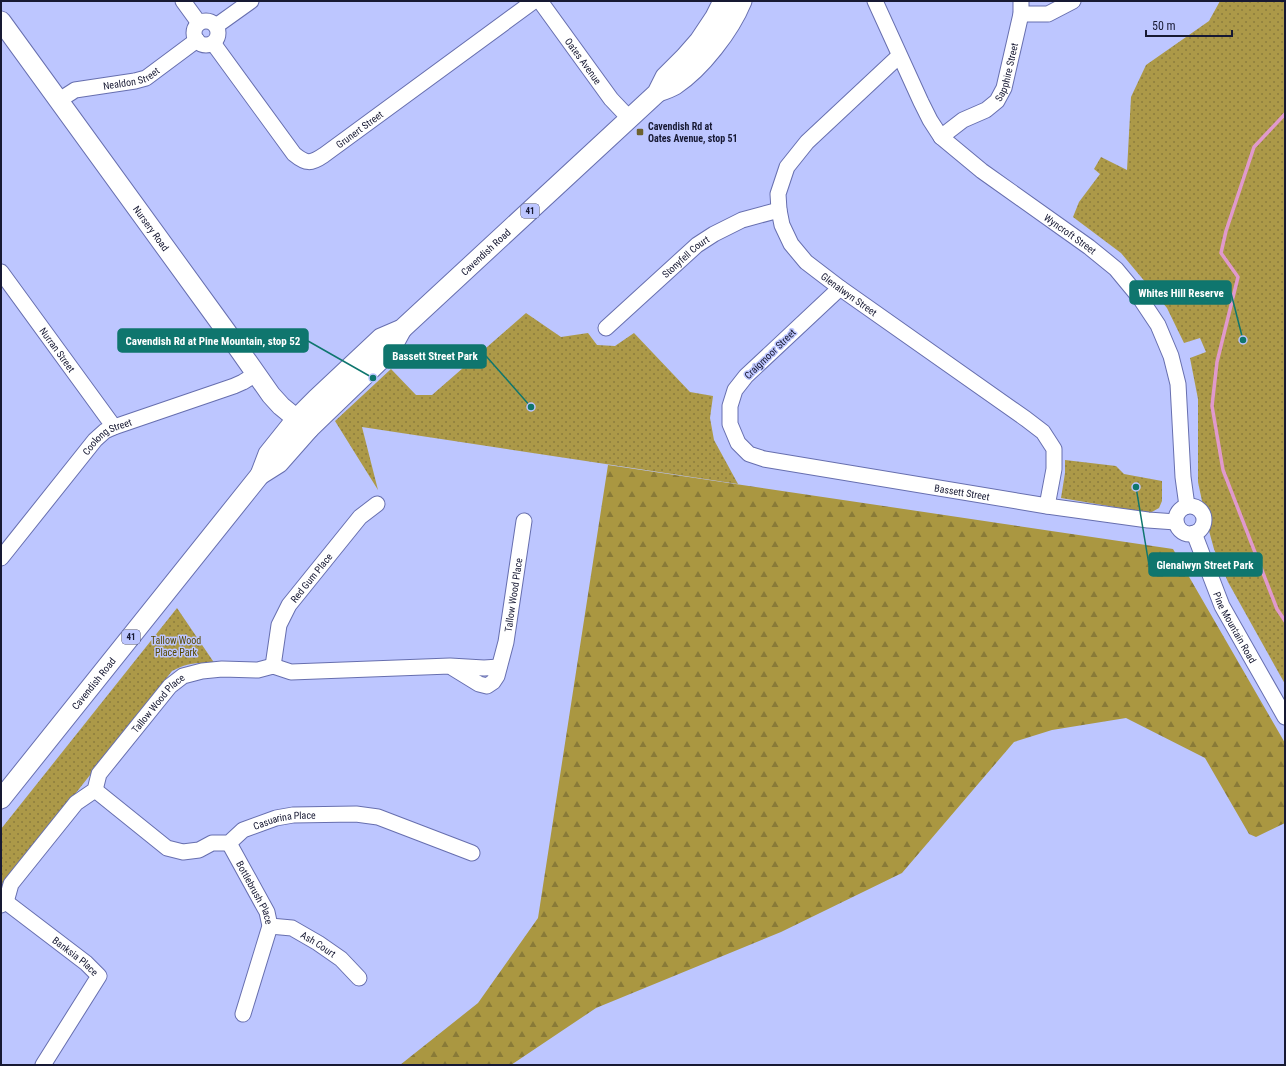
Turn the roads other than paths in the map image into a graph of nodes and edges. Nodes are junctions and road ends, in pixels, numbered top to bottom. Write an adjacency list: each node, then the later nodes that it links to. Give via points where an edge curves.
1 (183, 1): 11 (street)
2 (251, 1): 12 (street)
3 (534, 1): 14 (street, Grunert Street, via 317,160 308,162 294,154)
4 (540, 1): 18 (street, Oates Avenue, via 611,99)
5 (723, 1): 16 (main road, Cavendish Road / 41, via 699,41 665,77)
6 (742, 1): 16 (main road, Cavendish Road / 41, via 710,53 675,85)
7 (874, 1): 15 (street, Wyncroft Street)
8 (1073, 1): 9 (street, via 1048,14)
9 (1021, 8): 19 (street, Sapphire Street, via 1004,88 997,101 986,110 963,120)
10 (1, 21): 17 (main road, Nursery Road)
11 (199, 23): 12 (street, via 208,21); 13 (street, via 194,31)
12 (216, 26): 14 (street, via 218,35)
13 (197, 40): 14 (street, via 204,44); 17 (street, Nealdon Street, via 146,78 75,90)
14 (213, 43)
15 (900, 56): 19 (street, Wyncroft Street, via 930,120); 20 (street, Glenalwyn Street, via 803,147 787,168 778,194)
16 (657, 92): 18 (main road, Cavendish Road / 41)
17 (58, 101): 24 (main road, Nursery Road)
18 (628, 118): 25 (main road, Cavendish Road / 41, via 402,329 390,351)
19 (941, 137): 30 (street, Wyncroft Street, via 982,171 1089,247 1116,269 1140,298 1158,325 1171,356 1178,384)
20 (779, 210): 22 (street, Glenalwyn Street, via 782,225 791,244 806,262); 23 (street, Stonyfell Court, via 742,220 697,245)
21 (1, 272): 26 (street, Nurran Street)
22 (840, 288): 27 (street, Craigmoor Street, via 746,376 735,390 730,406 730,424 738,443); 29 (street, Glenalwyn Street, via 1043,432 1054,449 1054,469)
23 (606, 328)
24 (256, 374): 25 (main road, Nursery Road, via 276,401); 26 (street, Coolong Street, via 234,386)
25 (302, 424): 38 (main road, Cavendish Road / 41, via 268,454 260,475)
26 (114, 427): 34 (street, Coolong Street, via 95,440)
27 (749, 454): 29 (street, Bassett Street, via 764,459)
28 (377, 504): 35 (street, Red Gum Place, via 360,517 289,605 279,625)
29 (1047, 506): 32 (street, Bassett Street)
30 (1187, 506): 32 (street, via 1178,512); 33 (street, via 1197,508 1203,516 1202,527)
31 (524, 522): 35 (street, Tallow Wood Place, via 506,642 497,676 487,686 450,666 291,672)
32 (1176, 522): 33 (street, via 1182,531)
33 (1194, 533): 36 (street, Pine Mountain Road, via 1222,606)
34 (1, 558)
35 (274, 666): 37 (street, Tallow Wood Place, via 258,670 202,671 183,676 170,686 99,774)
36 (1285, 717)
37 (95, 790): 39 (street, via 167,848 183,852 199,850 212,843); 41 (street, via 76,803 11,884)
38 (1, 799)
39 (229, 843): 40 (street, Casuarina Place, via 243,830 276,818 293,815 356,814 378,817); 42 (street, Bottlebrush Place, via 267,912)
40 (472, 853)
41 (3, 903): 45 (street, Banksia Place, via 86,963 99,976)
42 (270, 926): 43 (street, Ash Court, via 292,928 318,943 341,959); 44 (street, Bottlebrush Place)
43 (359, 978)
44 (243, 1014)
45 (43, 1065)

